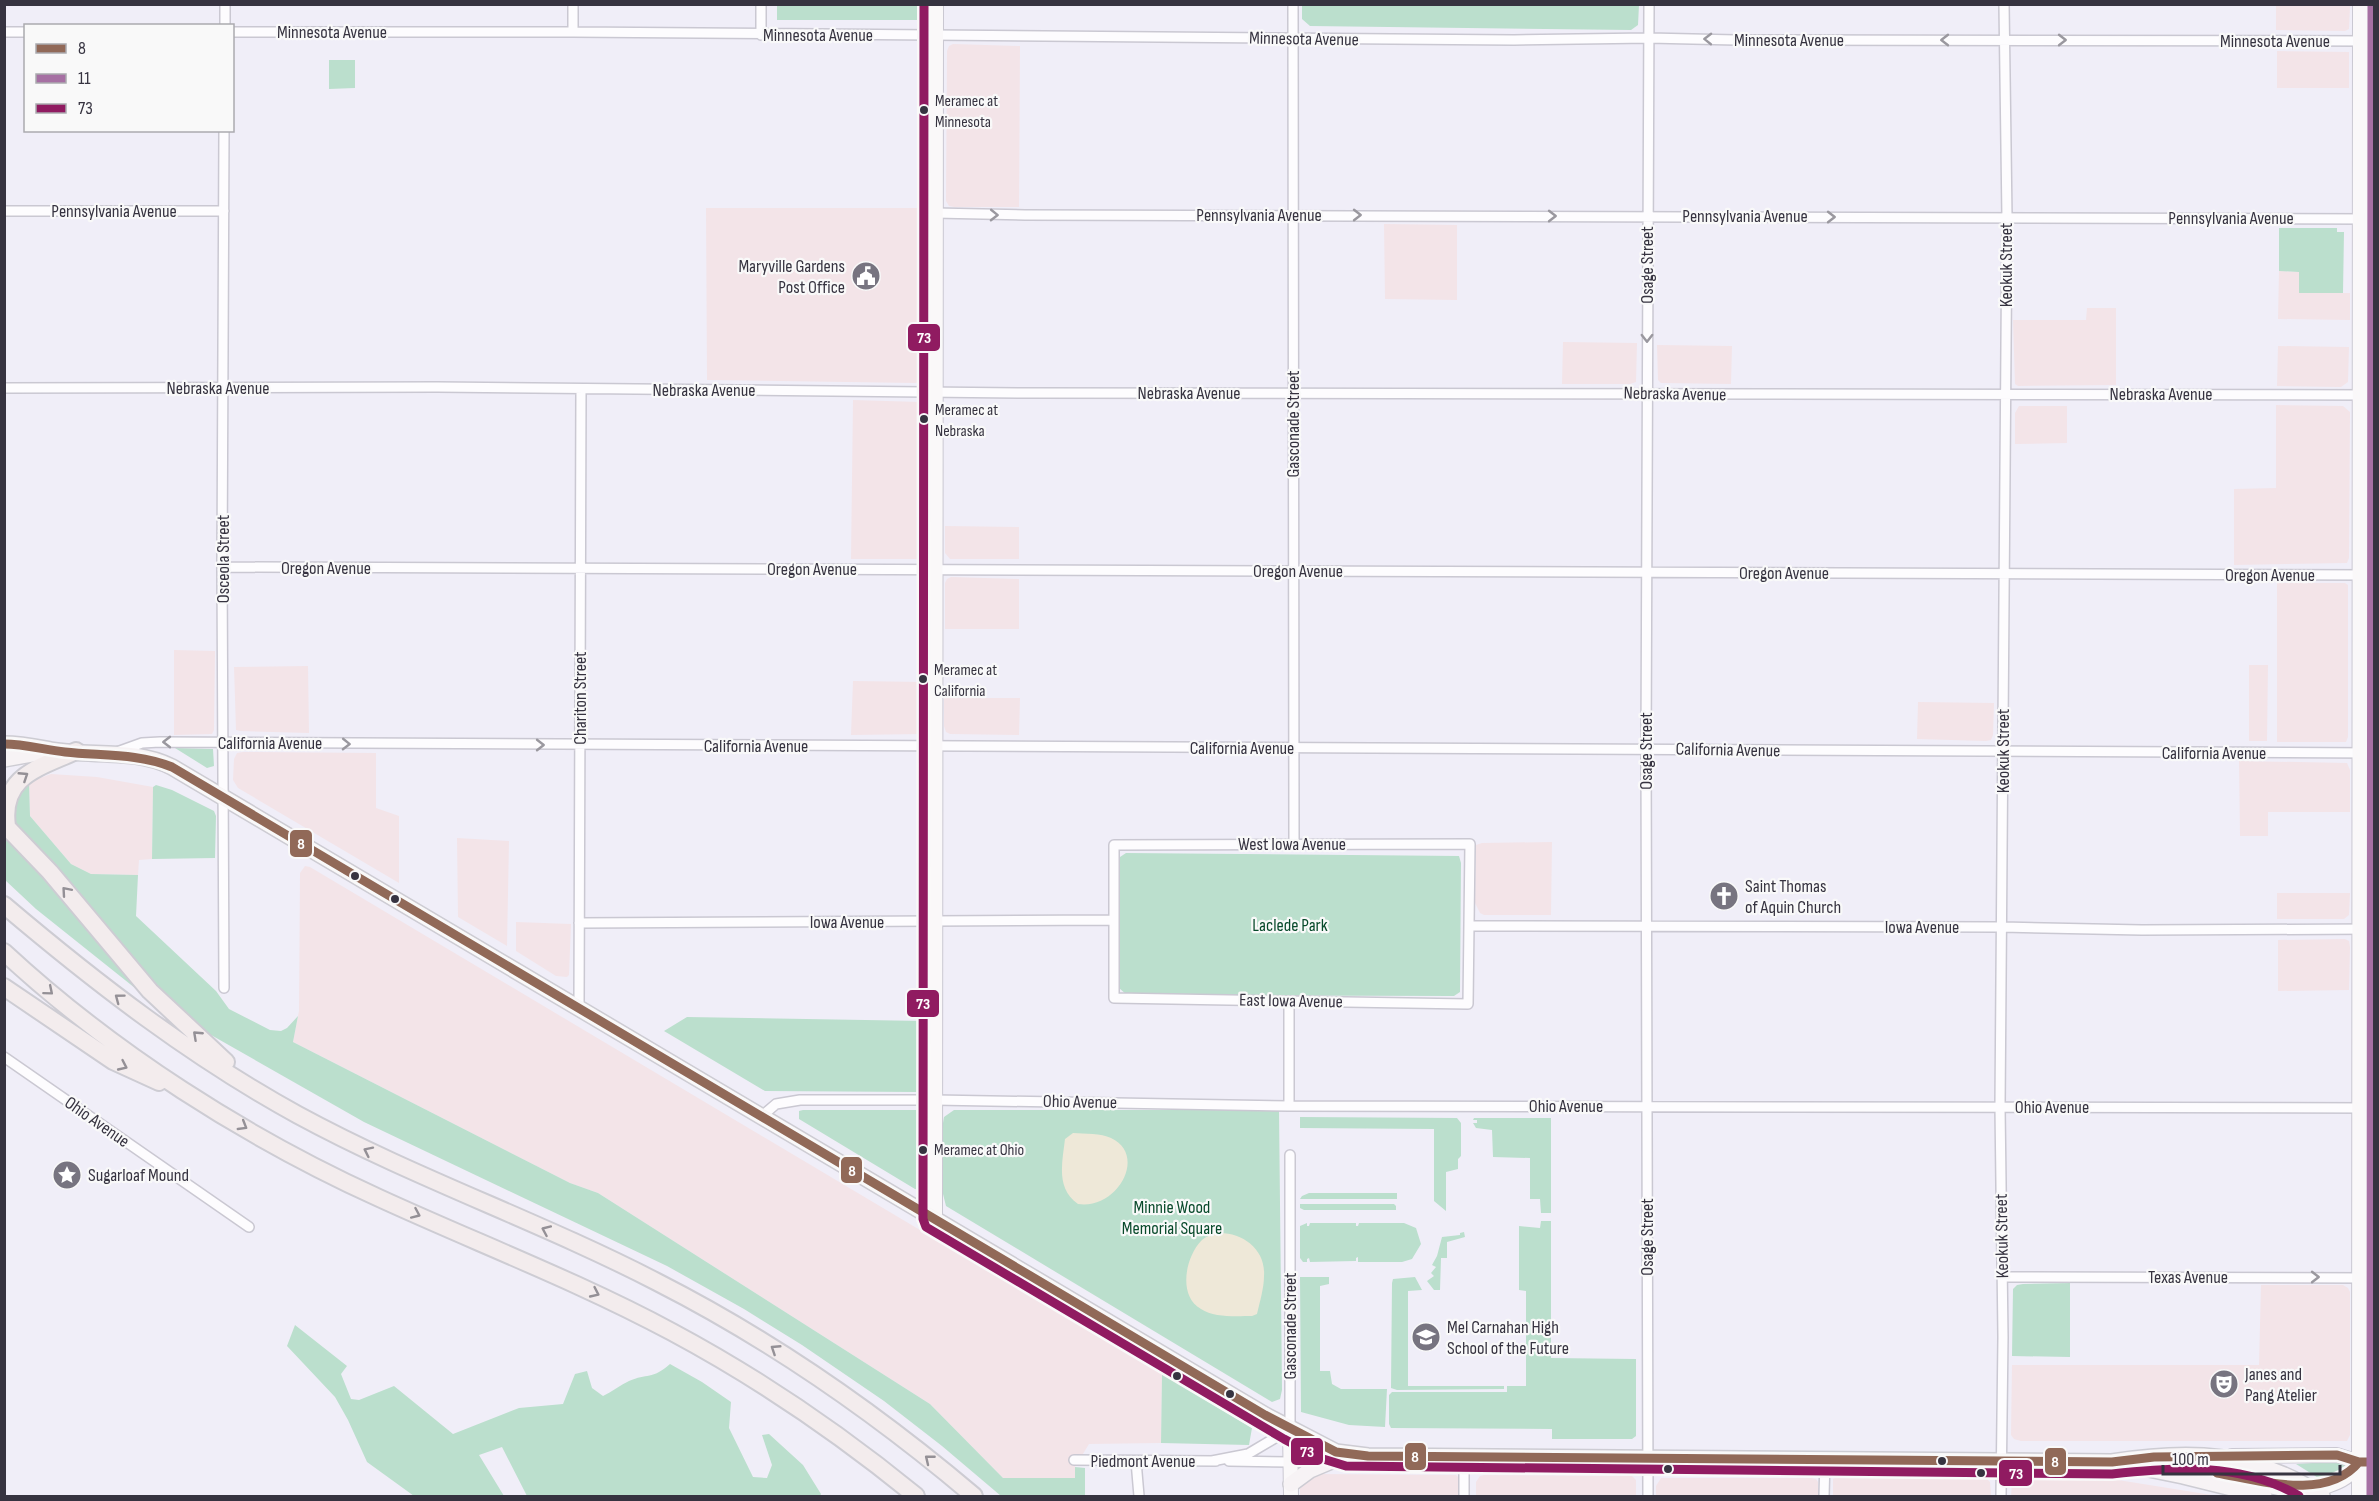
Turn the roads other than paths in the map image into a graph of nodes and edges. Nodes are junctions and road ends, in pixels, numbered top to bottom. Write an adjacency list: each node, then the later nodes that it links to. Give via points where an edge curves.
1 (225, 4): 9 (street)
2 (573, 4): 13 (street)
3 (761, 4): 14 (street)
4 (936, 4): 15 (main road)
5 (1293, 4): 17 (street, Gasconade Street)
6 (1649, 4): 16 (street, Osage Street)
7 (2004, 4): 18 (street, Keokuk Street)
8 (2360, 4): 19 (main road)
9 (225, 24)
10 (4, 32): 11 (street)
11 (24, 32)
12 (234, 32): 13 (street, Minnesota Avenue)
13 (573, 32): 14 (street, Minnesota Avenue)
14 (761, 35): 15 (street, Minnesota Avenue)
15 (936, 36): 17 (street, Minnesota Avenue); 24 (main road)
16 (1649, 38): 17 (street, Minnesota Avenue); 18 (street, Minnesota Avenue, one-way to 16); 26 (street, Osage Street)
17 (1293, 39): 25 (street, Gasconade Street)
18 (2004, 40): 19 (street, Minnesota Avenue, one-way to 19); 27 (street, Keokuk Street)
19 (2360, 41): 20 (street, Minnesota Avenue); 28 (main road)
20 (2374, 41)
21 (224, 132): 23 (street, Osceola Street)
22 (4, 211): 23 (street, Pennsylvania Avenue)
23 (224, 211): 30 (street, Osceola Street)
24 (936, 213): 25 (street, Pennsylvania Avenue, one-way to 25); 33 (main road)
25 (1293, 215): 26 (street, Pennsylvania Avenue, one-way to 26); 34 (street, Gasconade Street)
26 (1647, 216): 27 (street, Pennsylvania Avenue, one-way to 27); 35 (street, Osage Street, one-way to 35)
27 (2007, 218): 28 (street, Pennsylvania Avenue); 36 (street, Keokuk Street)
28 (2359, 219): 29 (street, Pennsylvania Avenue); 37 (main road)
29 (2374, 219)
30 (223, 387): 31 (street, Nebraska Avenue); 32 (street, Nebraska Avenue); 39 (street, Osceola Street)
31 (4, 388)
32 (580, 389): 33 (street, Nebraska Avenue); 40 (street, Chariton Street)
33 (935, 391): 34 (street, Nebraska Avenue); 41 (main road)
34 (1293, 393): 35 (street, Nebraska Avenue); 42 (street, Gasconade Street)
35 (1647, 394): 36 (street, Nebraska Avenue); 43 (street, Osage Street)
36 (2005, 395): 37 (street, Nebraska Avenue); 44 (street, Keokuk Street)
37 (2359, 395): 38 (street, Nebraska Avenue); 45 (main road)
38 (2374, 395)
39 (222, 567): 40 (street, Oregon Avenue); 47 (street, Osceola Street)
40 (580, 568): 41 (street, Oregon Avenue); 49 (street, Chariton Street)
41 (935, 570): 42 (street, Oregon Avenue); 50 (main road)
42 (1293, 571): 43 (street, Oregon Avenue); 51 (street, Gasconade Street)
43 (1648, 572): 44 (street, Oregon Avenue); 52 (street, Osage Street)
44 (2004, 574): 45 (street, Oregon Avenue); 55 (street, Keokuk Street)
45 (2359, 575): 46 (street, Oregon Avenue); 56 (main road)
46 (2374, 575)
47 (224, 743): 49 (street, California Avenue, one-way to 49); 58 (street, California Avenue, one-way to 58, via 142,743); 60 (street, Osceola Street)
48 (4, 744): 53 (main road)
49 (580, 745): 50 (street, California Avenue); 66 (street, Chariton Street)
50 (935, 747): 51 (street, California Avenue); 65 (main road)
51 (1294, 749): 52 (street, California Avenue); 62 (street, Gasconade Street)
52 (1646, 749): 55 (street, California Avenue); 68 (street, Osage Street)
53 (52, 750): 54 (main road); 59 (main road)
54 (76, 752): 58 (main road); 61 (highway, one-way to 54, via 5,806 11,786 25,775)
55 (2003, 752): 56 (street, California Avenue); 69 (street, Keokuk Street)
56 (2359, 753): 57 (street, California Avenue); 70 (main road)
57 (2374, 753)
58 (112, 754): 60 (main road, via 154,759)
59 (4, 759)
60 (224, 797): 74 (street, Osceola Street); 76 (main road)
61 (6, 825): 78 (highway, one-way to 61, via 150,991)
62 (1294, 844): 64 (street, West Iowa Avenue, via 1114,844); 67 (street, West Iowa Avenue, via 1470,844)
63 (4, 905): 78 (highway, one-way to 63, via 144,1016)
64 (1114, 920): 65 (street, Iowa Avenue); 75 (street, East Iowa Avenue, via 1114,998)
65 (935, 922): 66 (street, Iowa Avenue); 79 (main road)
66 (579, 923): 76 (street, Chariton Street)
67 (1469, 926): 68 (street, Iowa Avenue); 75 (street, East Iowa Avenue, via 1468,1004)
68 (1647, 927): 69 (street, Iowa Avenue); 82 (street, Osage Street)
69 (2002, 927): 70 (street, Iowa Avenue); 83 (street, Keokuk Street)
70 (2359, 929): 71 (street, Iowa Avenue); 84 (main road)
71 (2374, 929)
72 (4, 952): 80 (highway, one-way to 80, via 65,1005)
73 (4, 987): 80 (highway, one-way to 80, via 113,1061)
74 (224, 987)
75 (1289, 1001): 81 (street)
76 (579, 1007): 86 (main road)
77 (4, 1057): 89 (street, Ohio Avenue)
78 (255, 1089): 111 (highway, one-way to 78, via 867,1411 713,1312 598,1253 401,1167)
79 (935, 1100): 81 (street, Ohio Avenue); 86 (street, Ohio Avenue, via 792,1101 770,1107); 88 (main road)
80 (207, 1105): 110 (highway, one-way to 110, via 368,1193 556,1275 673,1333 783,1398)
81 (1289, 1106): 82 (street, Ohio Avenue)
82 (1646, 1106): 83 (street, Ohio Avenue); 97 (street, Osage Street)
83 (2000, 1107): 84 (street, Ohio Avenue); 90 (street, Keokuk Street)
84 (2360, 1108): 85 (street, Ohio Avenue); 91 (main road)
85 (2374, 1108)
86 (762, 1116): 88 (main road)
87 (1290, 1155): 93 (street, Gasconade Street)
88 (935, 1219): 93 (main road)
89 (249, 1227)
90 (2002, 1277): 91 (street, Texas Avenue, one-way to 91); 100 (street, Keokuk Street)
91 (2359, 1277): 92 (street, Texas Avenue); 105 (main road)
92 (2374, 1278)
93 (1290, 1429): 94 (main road); 102 (street, Piedmont Avenue, via 1248,1454); 103 (main road, Gasconade Street)
94 (1348, 1454): 95 (main road); 108 (main road, via 1310,1470)
95 (1464, 1456): 97 (main road); 113 (street)
96 (2218, 1456): 104 (main road); 105 (main road, via 2337,1455); 109 (main road, via 2283,1473)
97 (1647, 1458): 98 (main road); 114 (street, Osage Street)
98 (1825, 1459): 100 (main road); 115 (street)
99 (1074, 1460): 101 (street, Piedmont Avenue)
100 (2001, 1460): 104 (main road); 116 (street, Keokuk Street)
101 (1136, 1461): 102 (street, Piedmont Avenue); 112 (street)
102 (1212, 1461): 103 (street, Piedmont Avenue)
103 (1290, 1462): 108 (main road, Gasconade Street)
104 (2112, 1462): 107 (main road)
105 (2359, 1462): 106 (main road); 109 (main road, via 2347,1478); 118 (main road)
106 (2374, 1462)
107 (2183, 1476): 109 (main road, via 2218,1473 2285,1491); 117 (main road)
108 (1291, 1490)
109 (2317, 1493)
110 (916, 1497)
111 (974, 1497)
112 (1139, 1497)
113 (1464, 1497)
114 (1648, 1497)
115 (1824, 1497)
116 (2001, 1497)
117 (2264, 1497)
118 (2360, 1497)

